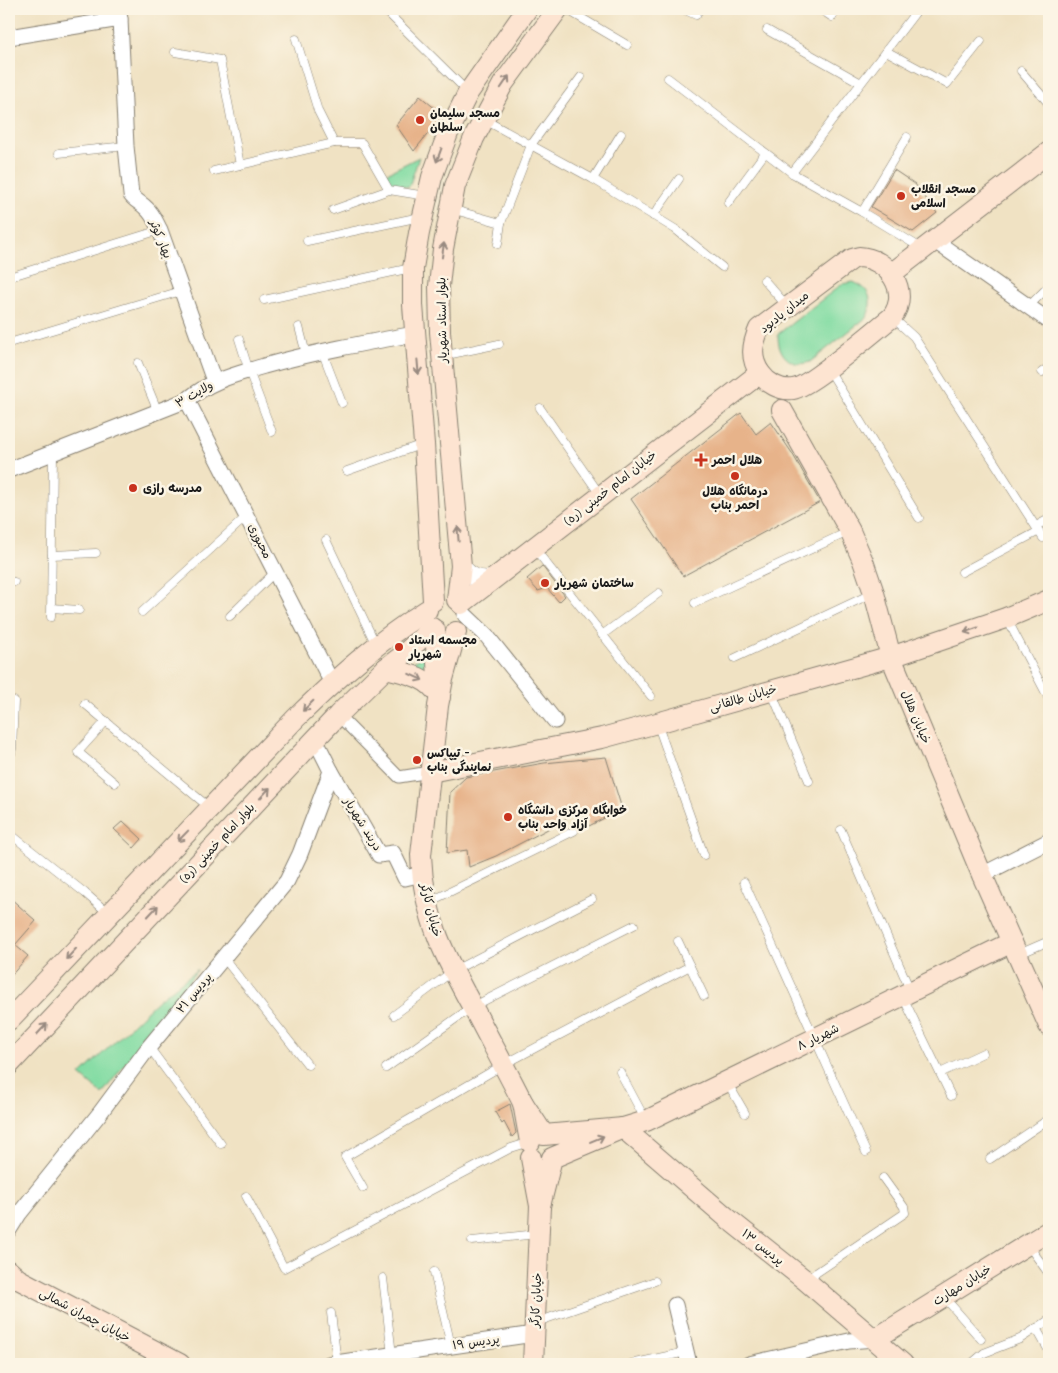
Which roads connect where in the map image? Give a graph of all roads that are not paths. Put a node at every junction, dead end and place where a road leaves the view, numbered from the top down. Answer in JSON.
{"nodes":[{"id":1,"x":384,"y":9,"type":"edge"},
{"id":2,"x":527,"y":9,"type":"edge"},
{"id":3,"x":558,"y":9,"type":"edge"},
{"id":4,"x":566,"y":9,"type":"edge"},
{"id":5,"x":683,"y":9,"type":"edge"},
{"id":6,"x":699,"y":9,"type":"edge"},
{"id":7,"x":820,"y":9,"type":"edge"},
{"id":8,"x":837,"y":9,"type":"edge"},
{"id":9,"x":918,"y":9,"type":"edge"},
{"id":10,"x":119,"y":14,"type":"edge"},
{"id":11,"x":767,"y":30,"type":"dead end"},
{"id":12,"x":9,"y":37,"type":"edge"},
{"id":13,"x":296,"y":38,"type":"dead end"},
{"id":14,"x":980,"y":41,"type":"dead end"},
{"id":15,"x":627,"y":45,"type":"dead end"},
{"id":16,"x":886,"y":51,"type":"junction"},
{"id":17,"x":175,"y":52,"type":"dead end"},
{"id":18,"x":1021,"y":71,"type":"dead end"},
{"id":19,"x":581,"y":77,"type":"dead end"},
{"id":20,"x":668,"y":78,"type":"dead end"},
{"id":21,"x":861,"y":83,"type":"junction"},
{"id":22,"x":468,"y":93,"type":"junction"},
{"id":23,"x":1049,"y":104,"type":"edge"},
{"id":24,"x":483,"y":119,"type":"junction"},
{"id":25,"x":621,"y":134,"type":"dead end"},
{"id":26,"x":906,"y":137,"type":"dead end"},
{"id":27,"x":334,"y":142,"type":"junction"},
{"id":28,"x":531,"y":145,"type":"junction"},
{"id":29,"x":126,"y":146,"type":"junction"},
{"id":30,"x":60,"y":152,"type":"dead end"},
{"id":31,"x":1049,"y":152,"type":"edge"},
{"id":32,"x":765,"y":153,"type":"junction"},
{"id":33,"x":240,"y":165,"type":"junction"},
{"id":34,"x":214,"y":171,"type":"dead end"},
{"id":35,"x":792,"y":173,"type":"junction"},
{"id":36,"x":593,"y":179,"type":"junction"},
{"id":37,"x":679,"y":179,"type":"dead end"},
{"id":38,"x":389,"y":190,"type":"junction"},
{"id":39,"x":427,"y":197,"type":"junction"},
{"id":40,"x":728,"y":203,"type":"dead end"},
{"id":41,"x":450,"y":208,"type":"junction"},
{"id":42,"x":333,"y":210,"type":"dead end"},
{"id":43,"x":862,"y":212,"type":"junction"},
{"id":44,"x":423,"y":216,"type":"junction"},
{"id":45,"x":653,"y":216,"type":"junction"},
{"id":46,"x":502,"y":223,"type":"junction"},
{"id":47,"x":160,"y":230,"type":"junction"},
{"id":48,"x":307,"y":241,"type":"dead end"},
{"id":49,"x":498,"y":244,"type":"dead end"},
{"id":50,"x":929,"y":245,"type":"junction"},
{"id":51,"x":722,"y":267,"type":"dead end"},
{"id":52,"x":413,"y":268,"type":"junction"},
{"id":53,"x":891,"y":274,"type":"junction"},
{"id":54,"x":9,"y":277,"type":"edge"},
{"id":55,"x":764,"y":280,"type":"dead end"},
{"id":56,"x":1049,"y":286,"type":"edge"},
{"id":57,"x":181,"y":291,"type":"junction"},
{"id":58,"x":264,"y":300,"type":"dead end"},
{"id":59,"x":1029,"y":306,"type":"junction"},
{"id":60,"x":788,"y":307,"type":"junction"},
{"id":61,"x":892,"y":317,"type":"junction"},
{"id":62,"x":1049,"y":321,"type":"edge"},
{"id":63,"x":299,"y":327,"type":"dead end"},
{"id":64,"x":440,"y":332,"type":"junction"},
{"id":65,"x":415,"y":334,"type":"junction"},
{"id":66,"x":239,"y":339,"type":"dead end"},
{"id":67,"x":9,"y":343,"type":"edge"},
{"id":68,"x":499,"y":344,"type":"dead end"},
{"id":69,"x":322,"y":351,"type":"junction"},
{"id":70,"x":306,"y":354,"type":"junction"},
{"id":71,"x":442,"y":356,"type":"junction"},
{"id":72,"x":138,"y":363,"type":"dead end"},
{"id":73,"x":828,"y":368,"type":"junction"},
{"id":74,"x":249,"y":371,"type":"junction"},
{"id":75,"x":762,"y":375,"type":"junction"},
{"id":76,"x":214,"y":381,"type":"junction"},
{"id":77,"x":792,"y":390,"type":"junction"},
{"id":78,"x":187,"y":400,"type":"junction"},
{"id":79,"x":342,"y":403,"type":"dead end"},
{"id":80,"x":540,"y":408,"type":"dead end"},
{"id":81,"x":782,"y":410,"type":"junction"},
{"id":82,"x":158,"y":412,"type":"junction"},
{"id":83,"x":272,"y":432,"type":"dead end"},
{"id":84,"x":424,"y":444,"type":"junction"},
{"id":85,"x":54,"y":453,"type":"junction"},
{"id":86,"x":9,"y":470,"type":"edge"},
{"id":87,"x":347,"y":471,"type":"dead end"},
{"id":88,"x":601,"y":496,"type":"junction"},
{"id":89,"x":247,"y":516,"type":"junction"},
{"id":90,"x":919,"y":518,"type":"dead end"},
{"id":91,"x":1049,"y":519,"type":"edge"},
{"id":92,"x":850,"y":531,"type":"junction"},
{"id":93,"x":1039,"y":532,"type":"junction"},
{"id":94,"x":326,"y":540,"type":"dead end"},
{"id":95,"x":534,"y":547,"type":"junction"},
{"id":96,"x":96,"y":553,"type":"dead end"},
{"id":97,"x":52,"y":555,"type":"junction"},
{"id":98,"x":460,"y":566,"type":"junction"},
{"id":99,"x":275,"y":572,"type":"junction"},
{"id":100,"x":962,"y":572,"type":"dead end"},
{"id":101,"x":493,"y":579,"type":"junction"},
{"id":102,"x":659,"y":593,"type":"dead end"},
{"id":103,"x":874,"y":593,"type":"junction"},
{"id":104,"x":1049,"y":600,"type":"edge"},
{"id":105,"x":695,"y":603,"type":"dead end"},
{"id":106,"x":52,"y":608,"type":"junction"},
{"id":107,"x":79,"y":610,"type":"dead end"},
{"id":108,"x":142,"y":612,"type":"dead end"},
{"id":109,"x":460,"y":613,"type":"junction"},
{"id":110,"x":230,"y":616,"type":"dead end"},
{"id":111,"x":51,"y":617,"type":"dead end"},
{"id":112,"x":432,"y":617,"type":"junction"},
{"id":113,"x":1006,"y":618,"type":"junction"},
{"id":114,"x":602,"y":635,"type":"junction"},
{"id":115,"x":376,"y":646,"type":"junction"},
{"id":116,"x":891,"y":657,"type":"junction"},
{"id":117,"x":735,"y":658,"type":"dead end"},
{"id":118,"x":386,"y":668,"type":"junction"},
{"id":119,"x":332,"y":683,"type":"junction"},
{"id":120,"x":771,"y":690,"type":"junction"},
{"id":121,"x":651,"y":696,"type":"dead end"},
{"id":122,"x":440,"y":698,"type":"junction"},
{"id":123,"x":1049,"y":699,"type":"edge"},
{"id":124,"x":14,"y":701,"type":"dead end"},
{"id":125,"x":86,"y":704,"type":"dead end"},
{"id":126,"x":338,"y":716,"type":"junction"},
{"id":127,"x":106,"y":721,"type":"junction"},
{"id":128,"x":555,"y":721,"type":"dead end"},
{"id":129,"x":657,"y":723,"type":"junction"},
{"id":130,"x":315,"y":739,"type":"junction"},
{"id":131,"x":9,"y":762,"type":"edge"},
{"id":132,"x":331,"y":771,"type":"junction"},
{"id":133,"x":430,"y":772,"type":"junction"},
{"id":134,"x":809,"y":782,"type":"dead end"},
{"id":135,"x":115,"y":783,"type":"dead end"},
{"id":136,"x":210,"y":808,"type":"junction"},
{"id":137,"x":841,"y":830,"type":"dead end"},
{"id":138,"x":574,"y":831,"type":"dead end"},
{"id":139,"x":9,"y":833,"type":"edge"},
{"id":140,"x":1049,"y":840,"type":"edge"},
{"id":141,"x":704,"y":855,"type":"dead end"},
{"id":142,"x":422,"y":874,"type":"junction"},
{"id":143,"x":982,"y":875,"type":"junction"},
{"id":144,"x":744,"y":882,"type":"dead end"},
{"id":145,"x":592,"y":899,"type":"dead end"},
{"id":146,"x":428,"y":902,"type":"junction"},
{"id":147,"x":109,"y":914,"type":"junction"},
{"id":148,"x":634,"y":925,"type":"dead end"},
{"id":149,"x":678,"y":941,"type":"dead end"},
{"id":150,"x":1049,"y":941,"type":"edge"},
{"id":151,"x":1015,"y":948,"type":"junction"},
{"id":152,"x":223,"y":957,"type":"junction"},
{"id":153,"x":690,"y":966,"type":"junction"},
{"id":154,"x":453,"y":971,"type":"junction"},
{"id":155,"x":907,"y":994,"type":"junction"},
{"id":156,"x":704,"y":996,"type":"dead end"},
{"id":157,"x":472,"y":1007,"type":"junction"},
{"id":158,"x":394,"y":1015,"type":"dead end"},
{"id":159,"x":9,"y":1020,"type":"edge"},
{"id":160,"x":1049,"y":1026,"type":"edge"},
{"id":161,"x":815,"y":1038,"type":"junction"},
{"id":162,"x":149,"y":1047,"type":"junction"},
{"id":163,"x":983,"y":1053,"type":"dead end"},
{"id":164,"x":9,"y":1065,"type":"edge"},
{"id":165,"x":308,"y":1065,"type":"dead end"},
{"id":166,"x":504,"y":1065,"type":"junction"},
{"id":167,"x":386,"y":1068,"type":"dead end"},
{"id":168,"x":620,"y":1072,"type":"dead end"},
{"id":169,"x":940,"y":1073,"type":"junction"},
{"id":170,"x":727,"y":1082,"type":"junction"},
{"id":171,"x":951,"y":1096,"type":"dead end"},
{"id":172,"x":745,"y":1113,"type":"dead end"},
{"id":173,"x":1049,"y":1119,"type":"edge"},
{"id":174,"x":646,"y":1121,"type":"junction"},
{"id":175,"x":623,"y":1128,"type":"junction"},
{"id":176,"x":221,"y":1144,"type":"dead end"},
{"id":177,"x":535,"y":1145,"type":"junction"},
{"id":178,"x":866,"y":1152,"type":"dead end"},
{"id":179,"x":552,"y":1158,"type":"junction"},
{"id":180,"x":990,"y":1159,"type":"dead end"},
{"id":181,"x":882,"y":1178,"type":"dead end"},
{"id":182,"x":363,"y":1188,"type":"dead end"},
{"id":183,"x":246,"y":1196,"type":"dead end"},
{"id":184,"x":540,"y":1206,"type":"junction"},
{"id":185,"x":9,"y":1230,"type":"edge"},
{"id":186,"x":1049,"y":1231,"type":"edge"},
{"id":187,"x":539,"y":1234,"type":"junction"},
{"id":188,"x":472,"y":1241,"type":"dead end"},
{"id":189,"x":1028,"y":1244,"type":"junction"},
{"id":190,"x":434,"y":1272,"type":"dead end"},
{"id":191,"x":1049,"y":1274,"type":"edge"},
{"id":192,"x":12,"y":1276,"type":"edge"},
{"id":193,"x":383,"y":1278,"type":"dead end"},
{"id":194,"x":805,"y":1280,"type":"junction"},
{"id":195,"x":655,"y":1281,"type":"dead end"},
{"id":196,"x":943,"y":1296,"type":"junction"},
{"id":197,"x":675,"y":1305,"type":"dead end"},
{"id":198,"x":331,"y":1313,"type":"dead end"},
{"id":199,"x":1049,"y":1320,"type":"edge"},
{"id":200,"x":535,"y":1328,"type":"junction"},
{"id":201,"x":1036,"y":1328,"type":"junction"},
{"id":202,"x":875,"y":1339,"type":"junction"},
{"id":203,"x":981,"y":1339,"type":"dead end"},
{"id":204,"x":451,"y":1346,"type":"junction"},
{"id":205,"x":1049,"y":1351,"type":"edge"},
{"id":206,"x":392,"y":1355,"type":"junction"},
{"id":207,"x":688,"y":1358,"type":"edge"},
{"id":208,"x":180,"y":1364,"type":"edge"},
{"id":209,"x":333,"y":1364,"type":"edge"},
{"id":210,"x":533,"y":1364,"type":"edge"},
{"id":211,"x":630,"y":1364,"type":"edge"},
{"id":212,"x":750,"y":1364,"type":"edge"},
{"id":213,"x":904,"y":1364,"type":"edge"},
{"id":214,"x":972,"y":1364,"type":"edge"}],
"edges":[{"from":1,"to":22,"type":"lane"},
{"from":2,"to":22,"type":"main road","name":"بلوار استاد شهریار"},
{"from":24,"to":3,"type":"main road","name":"بلوار استاد شهریار","one_way":true},
{"from":4,"to":15,"type":"lane"},
{"from":5,"to":6,"type":"lane"},
{"from":7,"to":8,"type":"lane"},
{"from":9,"to":16,"type":"lane"},
{"from":10,"to":12,"type":"street"},
{"from":10,"to":29,"type":"street","name":"بهار کوثر"},
{"from":11,"to":21,"type":"lane"},
{"from":13,"to":27,"type":"lane"},
{"from":14,"to":16,"type":"lane"},
{"from":16,"to":21,"type":"lane"},
{"from":17,"to":33,"type":"lane"},
{"from":18,"to":23,"type":"lane"},
{"from":19,"to":28,"type":"lane"},
{"from":20,"to":32,"type":"lane"},
{"from":21,"to":35,"type":"lane"},
{"from":22,"to":39,"type":"main road","name":"بلوار استاد شهریار","one_way":true},
{"from":24,"to":28,"type":"lane"},
{"from":24,"to":41,"type":"main road","name":"بلوار استاد شهریار"},
{"from":25,"to":36,"type":"lane"},
{"from":26,"to":43,"type":"lane"},
{"from":27,"to":33,"type":"lane"},
{"from":27,"to":38,"type":"lane"},
{"from":28,"to":36,"type":"lane"},
{"from":28,"to":46,"type":"lane"},
{"from":29,"to":30,"type":"lane"},
{"from":29,"to":47,"type":"street","name":"بهار کوثر"},
{"from":31,"to":50,"type":"main road"},
{"from":32,"to":35,"type":"lane"},
{"from":32,"to":40,"type":"lane"},
{"from":33,"to":34,"type":"lane"},
{"from":35,"to":43,"type":"lane"},
{"from":36,"to":45,"type":"lane"},
{"from":37,"to":45,"type":"lane"},
{"from":38,"to":39,"type":"lane"},
{"from":38,"to":42,"type":"lane"},
{"from":39,"to":44,"type":"main road","name":"بلوار استاد شهریار"},
{"from":41,"to":46,"type":"lane"},
{"from":64,"to":41,"type":"main road","name":"بلوار استاد شهریار","one_way":true},
{"from":43,"to":50,"type":"lane"},
{"from":44,"to":48,"type":"lane"},
{"from":44,"to":52,"type":"main road","name":"بلوار استاد شهریار"},
{"from":45,"to":51,"type":"lane"},
{"from":46,"to":49,"type":"lane"},
{"from":47,"to":54,"type":"lane"},
{"from":47,"to":57,"type":"street","name":"بهار کوثر"},
{"from":50,"to":53,"type":"main road"},
{"from":50,"to":59,"type":"street"},
{"from":52,"to":58,"type":"lane"},
{"from":52,"to":65,"type":"main road","name":"بلوار استاد شهریار"},
{"from":53,"to":60,"type":"main road","name":"میدان یادبود"},
{"from":53,"to":61,"type":"main road"},
{"from":55,"to":60,"type":"lane"},
{"from":56,"to":59,"type":"lane"},
{"from":57,"to":67,"type":"lane"},
{"from":57,"to":76,"type":"street","name":"بهار کوثر"},
{"from":59,"to":62,"type":"street"},
{"from":60,"to":75,"type":"main road","name":"میدان یادبود"},
{"from":61,"to":73,"type":"main road"},
{"from":61,"to":93,"type":"lane"},
{"from":63,"to":70,"type":"lane"},
{"from":64,"to":65,"type":"street"},
{"from":64,"to":71,"type":"main road","name":"بلوار استاد شهریار"},
{"from":65,"to":69,"type":"street","name":"ولایت ۳"},
{"from":65,"to":84,"type":"main road","name":"بلوار استاد شهریار","one_way":true},
{"from":66,"to":74,"type":"lane"},
{"from":68,"to":71,"type":"lane"},
{"from":69,"to":70,"type":"street","name":"ولایت ۳"},
{"from":69,"to":79,"type":"lane"},
{"from":70,"to":74,"type":"street","name":"ولایت ۳"},
{"from":98,"to":71,"type":"main road","name":"بلوار استاد شهریار","one_way":true},
{"from":72,"to":82,"type":"lane"},
{"from":73,"to":77,"type":"main road"},
{"from":73,"to":90,"type":"lane"},
{"from":74,"to":76,"type":"street","name":"ولایت ۳"},
{"from":74,"to":83,"type":"lane"},
{"from":75,"to":77,"type":"main road"},
{"from":75,"to":81,"type":"street"},
{"from":75,"to":88,"type":"main road","name":"خیابان امام خمینی (ره)"},
{"from":76,"to":78,"type":"street","name":"ولایت ۳"},
{"from":77,"to":81,"type":"street"},
{"from":78,"to":82,"type":"street","name":"ولایت ۳"},
{"from":78,"to":89,"type":"street","name":"محبوری"},
{"from":80,"to":88,"type":"lane"},
{"from":81,"to":92,"type":"main road","name":"خیابان هلال"},
{"from":82,"to":85,"type":"street","name":"ولایت ۳"},
{"from":84,"to":87,"type":"lane"},
{"from":84,"to":112,"type":"main road","name":"بلوار استاد شهریار"},
{"from":85,"to":86,"type":"street","name":"ولایت ۳"},
{"from":85,"to":97,"type":"lane"},
{"from":88,"to":95,"type":"main road","name":"خیابان امام خمینی (ره)"},
{"from":89,"to":99,"type":"street","name":"محبوری"},
{"from":89,"to":108,"type":"lane"},
{"from":91,"to":93,"type":"lane"},
{"from":92,"to":103,"type":"main road","name":"خیابان هلال"},
{"from":92,"to":105,"type":"lane"},
{"from":93,"to":100,"type":"lane"},
{"from":94,"to":115,"type":"lane"},
{"from":95,"to":101,"type":"main road","name":"خیابان امام خمینی (ره)"},
{"from":95,"to":114,"type":"lane"},
{"from":96,"to":97,"type":"lane"},
{"from":97,"to":106,"type":"lane"},
{"from":98,"to":101,"type":"street"},
{"from":98,"to":109,"type":"main road","name":"بلوار استاد شهریار"},
{"from":99,"to":110,"type":"lane"},
{"from":99,"to":119,"type":"street","name":"محبوری"},
{"from":101,"to":109,"type":"main road","name":"خیابان امام خمینی (ره)"},
{"from":102,"to":114,"type":"lane"},
{"from":103,"to":116,"type":"main road","name":"خیابان هلال"},
{"from":103,"to":117,"type":"lane"},
{"from":104,"to":113,"type":"main road","name":"خیابان طالقانی"},
{"from":106,"to":107,"type":"lane"},
{"from":106,"to":111,"type":"lane"},
{"from":109,"to":112,"type":"main road"},
{"from":109,"to":112,"type":"main road"},
{"from":109,"to":122,"type":"main road","name":"بلوار استاد شهریار"},
{"from":109,"to":128,"type":"street"},
{"from":112,"to":115,"type":"main road"},
{"from":112,"to":118,"type":"main road","name":"بلوار امام خمینی (ره)"},
{"from":112,"to":122,"type":"main road","name":"بلوار استاد شهریار"},
{"from":113,"to":116,"type":"main road","name":"خیابان طالقانی","one_way":true},
{"from":113,"to":123,"type":"lane"},
{"from":114,"to":121,"type":"lane"},
{"from":115,"to":119,"type":"main road"},
{"from":116,"to":120,"type":"main road","name":"خیابان طالقانی"},
{"from":116,"to":143,"type":"main road","name":"خیابان هلال"},
{"from":118,"to":122,"type":"main road","one_way":true},
{"from":118,"to":126,"type":"main road","name":"بلوار امام خمینی (ره)"},
{"from":119,"to":136,"type":"main road","one_way":true},
{"from":120,"to":129,"type":"main road","name":"خیابان طالقانی"},
{"from":120,"to":134,"type":"lane"},
{"from":122,"to":133,"type":"main road","name":"خیابان کارگر"},
{"from":124,"to":131,"type":"lane"},
{"from":125,"to":127,"type":"lane"},
{"from":126,"to":130,"type":"main road","name":"بلوار امام خمینی (ره)"},
{"from":126,"to":133,"type":"street"},
{"from":127,"to":135,"type":"lane"},
{"from":127,"to":136,"type":"lane"},
{"from":129,"to":133,"type":"main road","name":"خیابان طالقانی"},
{"from":129,"to":141,"type":"lane"},
{"from":130,"to":132,"type":"street"},
{"from":164,"to":130,"type":"main road","name":"بلوار امام خمینی (ره)","one_way":true},
{"from":132,"to":142,"type":"street","name":"دربند شهریار"},
{"from":132,"to":152,"type":"street","name":"پردیس ۲۱"},
{"from":133,"to":142,"type":"main road","name":"خیابان کارگر"},
{"from":136,"to":147,"type":"main road","one_way":true},
{"from":137,"to":155,"type":"lane"},
{"from":138,"to":146,"type":"lane"},
{"from":139,"to":147,"type":"lane"},
{"from":140,"to":143,"type":"street"},
{"from":142,"to":146,"type":"main road","name":"خیابان کارگر"},
{"from":143,"to":151,"type":"main road","name":"خیابان هلال"},
{"from":144,"to":161,"type":"lane"},
{"from":145,"to":154,"type":"lane"},
{"from":146,"to":154,"type":"main road","name":"خیابان کارگر"},
{"from":147,"to":159,"type":"main road","one_way":true},
{"from":148,"to":157,"type":"lane"},
{"from":149,"to":153,"type":"lane"},
{"from":150,"to":151,"type":"lane"},
{"from":151,"to":155,"type":"main road","name":"شهریار ۸"},
{"from":151,"to":160,"type":"main road","name":"خیابان هلال"},
{"from":152,"to":162,"type":"street","name":"پردیس ۲۱"},
{"from":152,"to":165,"type":"lane"},
{"from":153,"to":156,"type":"lane"},
{"from":153,"to":166,"type":"lane"},
{"from":154,"to":157,"type":"main road","name":"خیابان کارگر"},
{"from":154,"to":158,"type":"lane"},
{"from":155,"to":161,"type":"main road","name":"شهریار ۸"},
{"from":155,"to":169,"type":"lane"},
{"from":157,"to":166,"type":"main road","name":"خیابان کارگر"},
{"from":157,"to":167,"type":"lane"},
{"from":161,"to":170,"type":"main road","name":"شهریار ۸"},
{"from":161,"to":178,"type":"lane"},
{"from":162,"to":176,"type":"lane"},
{"from":162,"to":185,"type":"street","name":"پردیس ۲۱"},
{"from":163,"to":169,"type":"lane"},
{"from":166,"to":177,"type":"main road","name":"خیابان کارگر"},
{"from":166,"to":182,"type":"lane"},
{"from":168,"to":174,"type":"lane"},
{"from":169,"to":171,"type":"lane"},
{"from":170,"to":172,"type":"lane"},
{"from":170,"to":174,"type":"main road","name":"شهریار ۸"},
{"from":173,"to":180,"type":"lane"},
{"from":174,"to":175,"type":"main road","name":"شهریار ۸"},
{"from":175,"to":177,"type":"main road","name":"شهریار ۸"},
{"from":179,"to":175,"type":"main road","name":"شهریار ۸","one_way":true},
{"from":175,"to":194,"type":"main road","name":"پردیس ۱۳"},
{"from":177,"to":179,"type":"main road"},
{"from":177,"to":183,"type":"lane"},
{"from":177,"to":184,"type":"main road","name":"خیابان کارگر"},
{"from":179,"to":184,"type":"main road","name":"خیابان کارگر"},
{"from":181,"to":194,"type":"lane"},
{"from":184,"to":187,"type":"main road","name":"خیابان کارگر"},
{"from":186,"to":189,"type":"main road","name":"خیابان مهارت"},
{"from":187,"to":188,"type":"lane"},
{"from":187,"to":200,"type":"main road","name":"خیابان کارگر"},
{"from":189,"to":191,"type":"lane"},
{"from":189,"to":196,"type":"main road","name":"خیابان مهارت"},
{"from":190,"to":204,"type":"lane"},
{"from":192,"to":208,"type":"main road","name":"خیابان چمران شمالی"},
{"from":193,"to":206,"type":"lane"},
{"from":194,"to":202,"type":"main road","name":"پردیس ۱۳"},
{"from":195,"to":200,"type":"lane"},
{"from":196,"to":202,"type":"main road","name":"خیابان مهارت"},
{"from":196,"to":203,"type":"lane"},
{"from":197,"to":207,"type":"street"},
{"from":198,"to":209,"type":"lane"},
{"from":199,"to":201,"type":"lane"},
{"from":200,"to":204,"type":"street","name":"پردیس ۱۹"},
{"from":200,"to":210,"type":"main road","name":"خیابان کارگر"},
{"from":201,"to":205,"type":"lane"},
{"from":201,"to":214,"type":"lane"},
{"from":202,"to":212,"type":"street"},
{"from":202,"to":213,"type":"main road","name":"پردیس ۱۳"},
{"from":204,"to":206,"type":"street","name":"پردیس ۱۹"},
{"from":206,"to":209,"type":"street","name":"پردیس ۱۹"},
{"from":207,"to":211,"type":"lane"}]}
